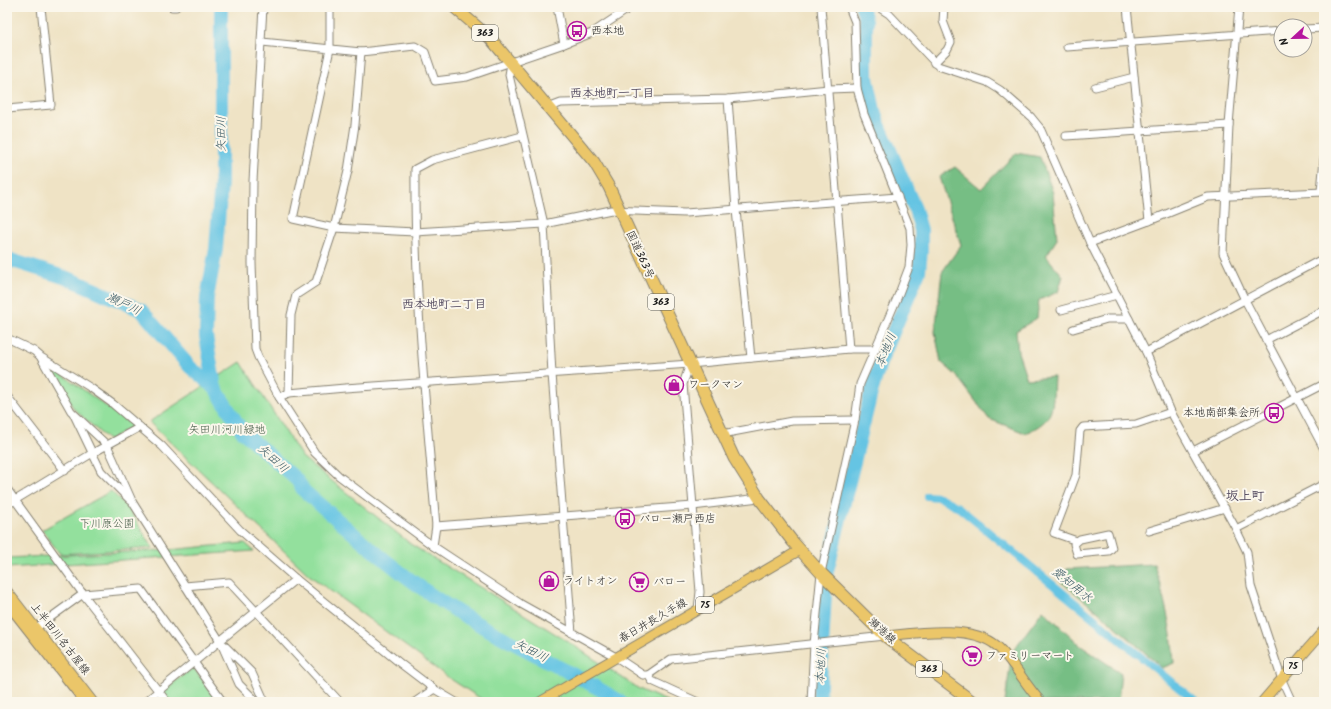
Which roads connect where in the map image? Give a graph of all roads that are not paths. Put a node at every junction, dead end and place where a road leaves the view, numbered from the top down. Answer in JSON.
{"nodes":[{"id":1,"x":41,"y":7,"type":"edge"},
{"id":2,"x":172,"y":7,"type":"edge"},
{"id":3,"x":176,"y":7,"type":"edge"},
{"id":4,"x":263,"y":7,"type":"edge"},
{"id":5,"x":330,"y":7,"type":"edge"},
{"id":6,"x":557,"y":7,"type":"edge"},
{"id":7,"x":631,"y":7,"type":"edge"},
{"id":8,"x":821,"y":7,"type":"edge"},
{"id":9,"x":849,"y":7,"type":"edge"},
{"id":10,"x":878,"y":7,"type":"edge"},
{"id":11,"x":944,"y":7,"type":"edge"},
{"id":12,"x":1127,"y":7,"type":"edge"},
{"id":13,"x":1239,"y":7,"type":"edge"},
{"id":14,"x":459,"y":9,"type":"edge"},
{"id":15,"x":1324,"y":28,"type":"edge"},
{"id":16,"x":1313,"y":29,"type":"edge"},
{"id":17,"x":1273,"y":32,"type":"edge"},
{"id":18,"x":1235,"y":35,"type":"junction"},
{"id":19,"x":262,"y":42,"type":"junction"},
{"id":20,"x":1130,"y":42,"type":"junction"},
{"id":21,"x":564,"y":44,"type":"junction"},
{"id":22,"x":1067,"y":47,"type":"dead end"},
{"id":23,"x":330,"y":48,"type":"junction"},
{"id":24,"x":361,"y":52,"type":"junction"},
{"id":25,"x":511,"y":62,"type":"junction"},
{"id":26,"x":934,"y":63,"type":"junction"},
{"id":27,"x":1134,"y":77,"type":"junction"},
{"id":28,"x":1095,"y":87,"type":"dead end"},
{"id":29,"x":857,"y":88,"type":"junction"},
{"id":30,"x":829,"y":89,"type":"junction"},
{"id":31,"x":728,"y":99,"type":"junction"},
{"id":32,"x":548,"y":108,"type":"junction"},
{"id":33,"x":7,"y":109,"type":"edge"},
{"id":34,"x":1229,"y":125,"type":"junction"},
{"id":35,"x":1139,"y":130,"type":"junction"},
{"id":36,"x":522,"y":136,"type":"junction"},
{"id":37,"x":1066,"y":136,"type":"dead end"},
{"id":38,"x":1324,"y":159,"type":"edge"},
{"id":39,"x":1323,"y":192,"type":"edge"},
{"id":40,"x":1225,"y":195,"type":"junction"},
{"id":41,"x":898,"y":197,"type":"junction"},
{"id":42,"x":839,"y":202,"type":"junction"},
{"id":43,"x":619,"y":210,"type":"junction"},
{"id":44,"x":736,"y":210,"type":"junction"},
{"id":45,"x":1150,"y":221,"type":"junction"},
{"id":46,"x":544,"y":224,"type":"junction"},
{"id":47,"x":334,"y":228,"type":"junction"},
{"id":48,"x":415,"y":232,"type":"junction"},
{"id":49,"x":1090,"y":243,"type":"junction"},
{"id":50,"x":1324,"y":258,"type":"edge"},
{"id":51,"x":1117,"y":295,"type":"junction"},
{"id":52,"x":1245,"y":300,"type":"junction"},
{"id":53,"x":1061,"y":310,"type":"dead end"},
{"id":54,"x":1324,"y":310,"type":"edge"},
{"id":55,"x":1129,"y":319,"type":"junction"},
{"id":56,"x":1073,"y":329,"type":"dead end"},
{"id":57,"x":7,"y":338,"type":"edge"},
{"id":58,"x":1266,"y":340,"type":"junction"},
{"id":59,"x":850,"y":349,"type":"junction"},
{"id":60,"x":876,"y":349,"type":"junction"},
{"id":61,"x":1146,"y":352,"type":"junction"},
{"id":62,"x":41,"y":357,"type":"junction"},
{"id":63,"x":751,"y":358,"type":"junction"},
{"id":64,"x":690,"y":364,"type":"junction"},
{"id":65,"x":552,"y":374,"type":"junction"},
{"id":66,"x":424,"y":382,"type":"junction"},
{"id":67,"x":1324,"y":384,"type":"edge"},
{"id":68,"x":289,"y":393,"type":"junction"},
{"id":69,"x":7,"y":396,"type":"edge"},
{"id":70,"x":279,"y":396,"type":"junction"},
{"id":71,"x":1297,"y":398,"type":"junction"},
{"id":72,"x":71,"y":410,"type":"junction"},
{"id":73,"x":1171,"y":412,"type":"junction"},
{"id":74,"x":855,"y":420,"type":"junction"},
{"id":75,"x":140,"y":427,"type":"junction"},
{"id":76,"x":722,"y":434,"type":"junction"},
{"id":77,"x":107,"y":445,"type":"junction"},
{"id":78,"x":1324,"y":449,"type":"edge"},
{"id":79,"x":1193,"y":451,"type":"junction"},
{"id":80,"x":91,"y":454,"type":"junction"},
{"id":81,"x":65,"y":471,"type":"junction"},
{"id":82,"x":1324,"y":484,"type":"edge"},
{"id":83,"x":7,"y":489,"type":"edge"},
{"id":84,"x":759,"y":498,"type":"junction"},
{"id":85,"x":15,"y":500,"type":"junction"},
{"id":86,"x":133,"y":503,"type":"junction"},
{"id":87,"x":7,"y":505,"type":"edge"},
{"id":88,"x":694,"y":506,"type":"junction"},
{"id":89,"x":1225,"y":508,"type":"junction"},
{"id":90,"x":564,"y":516,"type":"junction"},
{"id":91,"x":436,"y":526,"type":"junction"},
{"id":92,"x":1236,"y":529,"type":"junction"},
{"id":93,"x":1149,"y":531,"type":"dead end"},
{"id":94,"x":1077,"y":541,"type":"junction"},
{"id":95,"x":433,"y":546,"type":"junction"},
{"id":96,"x":800,"y":550,"type":"junction"},
{"id":97,"x":822,"y":574,"type":"junction"},
{"id":98,"x":296,"y":580,"type":"junction"},
{"id":99,"x":185,"y":586,"type":"junction"},
{"id":100,"x":7,"y":591,"type":"edge"},
{"id":101,"x":83,"y":594,"type":"junction"},
{"id":102,"x":7,"y":603,"type":"edge"},
{"id":103,"x":698,"y":609,"type":"junction"},
{"id":104,"x":256,"y":611,"type":"junction"},
{"id":105,"x":36,"y":628,"type":"junction"},
{"id":106,"x":1324,"y":630,"type":"edge"},
{"id":107,"x":572,"y":633,"type":"junction"},
{"id":108,"x":885,"y":636,"type":"junction"},
{"id":109,"x":220,"y":640,"type":"junction"},
{"id":110,"x":814,"y":644,"type":"junction"},
{"id":111,"x":613,"y":659,"type":"junction"},
{"id":112,"x":194,"y":662,"type":"junction"},
{"id":113,"x":648,"y":675,"type":"junction"},
{"id":114,"x":1282,"y":680,"type":"junction"},
{"id":115,"x":434,"y":689,"type":"junction"},
{"id":116,"x":158,"y":690,"type":"junction"},
{"id":117,"x":85,"y":702,"type":"edge"},
{"id":118,"x":93,"y":702,"type":"edge"},
{"id":119,"x":145,"y":702,"type":"edge"},
{"id":120,"x":167,"y":702,"type":"edge"},
{"id":121,"x":223,"y":702,"type":"edge"},
{"id":122,"x":257,"y":702,"type":"edge"},
{"id":123,"x":265,"y":702,"type":"edge"},
{"id":124,"x":340,"y":702,"type":"edge"},
{"id":125,"x":415,"y":702,"type":"edge"},
{"id":126,"x":456,"y":702,"type":"edge"},
{"id":127,"x":540,"y":702,"type":"edge"},
{"id":128,"x":698,"y":702,"type":"edge"},
{"id":129,"x":811,"y":702,"type":"edge"},
{"id":130,"x":973,"y":702,"type":"edge"},
{"id":131,"x":1041,"y":702,"type":"edge"},
{"id":132,"x":1262,"y":702,"type":"edge"},
{"id":133,"x":1292,"y":702,"type":"edge"}],
"edges":[{"from":1,"to":33,"type":"street"},
{"from":2,"to":3,"type":"street"},
{"from":4,"to":19,"type":"street"},
{"from":5,"to":23,"type":"street"},
{"from":6,"to":21,"type":"street"},
{"from":7,"to":21,"type":"street"},
{"from":8,"to":30,"type":"street"},
{"from":9,"to":29,"type":"street"},
{"from":10,"to":26,"type":"street"},
{"from":11,"to":26,"type":"street"},
{"from":12,"to":20,"type":"street"},
{"from":13,"to":18,"type":"street"},
{"from":14,"to":25,"type":"highway","name":"国道363号","number":"363"},
{"from":15,"to":16,"type":"street"},
{"from":17,"to":18,"type":"street"},
{"from":18,"to":20,"type":"street"},
{"from":18,"to":34,"type":"street"},
{"from":19,"to":23,"type":"street"},
{"from":19,"to":70,"type":"street"},
{"from":20,"to":22,"type":"street"},
{"from":20,"to":27,"type":"street"},
{"from":21,"to":25,"type":"street"},
{"from":23,"to":24,"type":"street"},
{"from":23,"to":47,"type":"street"},
{"from":24,"to":25,"type":"street"},
{"from":24,"to":47,"type":"street"},
{"from":25,"to":32,"type":"highway","name":"国道363号","number":"363"},
{"from":25,"to":36,"type":"street"},
{"from":26,"to":49,"type":"street"},
{"from":27,"to":28,"type":"street"},
{"from":27,"to":35,"type":"street"},
{"from":29,"to":30,"type":"street"},
{"from":29,"to":41,"type":"street"},
{"from":30,"to":31,"type":"street"},
{"from":30,"to":42,"type":"street"},
{"from":31,"to":32,"type":"street"},
{"from":31,"to":44,"type":"street"},
{"from":32,"to":43,"type":"highway","name":"国道363号","number":"363"},
{"from":34,"to":35,"type":"street"},
{"from":34,"to":40,"type":"street"},
{"from":35,"to":37,"type":"street"},
{"from":35,"to":45,"type":"street"},
{"from":36,"to":46,"type":"street"},
{"from":36,"to":48,"type":"street"},
{"from":38,"to":39,"type":"street"},
{"from":39,"to":40,"type":"street"},
{"from":40,"to":45,"type":"street"},
{"from":40,"to":52,"type":"street"},
{"from":41,"to":42,"type":"street"},
{"from":41,"to":60,"type":"street"},
{"from":42,"to":44,"type":"street"},
{"from":42,"to":59,"type":"street"},
{"from":43,"to":44,"type":"street"},
{"from":43,"to":46,"type":"street"},
{"from":43,"to":64,"type":"highway","name":"国道363号","number":"363"},
{"from":44,"to":63,"type":"street"},
{"from":45,"to":49,"type":"street"},
{"from":46,"to":48,"type":"street"},
{"from":46,"to":65,"type":"street"},
{"from":47,"to":48,"type":"street"},
{"from":47,"to":68,"type":"street"},
{"from":48,"to":66,"type":"street"},
{"from":49,"to":51,"type":"street"},
{"from":50,"to":52,"type":"street"},
{"from":51,"to":53,"type":"street"},
{"from":51,"to":55,"type":"street"},
{"from":52,"to":58,"type":"street"},
{"from":52,"to":61,"type":"street"},
{"from":54,"to":58,"type":"street"},
{"from":55,"to":56,"type":"street"},
{"from":55,"to":61,"type":"street"},
{"from":57,"to":62,"type":"street"},
{"from":58,"to":71,"type":"street"},
{"from":59,"to":60,"type":"street"},
{"from":59,"to":63,"type":"street"},
{"from":60,"to":74,"type":"street"},
{"from":61,"to":73,"type":"street"},
{"from":62,"to":72,"type":"street"},
{"from":62,"to":75,"type":"street"},
{"from":63,"to":64,"type":"street"},
{"from":64,"to":65,"type":"street"},
{"from":64,"to":76,"type":"highway","name":"国道363号","number":"363"},
{"from":64,"to":88,"type":"street"},
{"from":65,"to":66,"type":"street"},
{"from":65,"to":90,"type":"street"},
{"from":66,"to":68,"type":"street"},
{"from":66,"to":91,"type":"street"},
{"from":67,"to":71,"type":"street"},
{"from":68,"to":70,"type":"street"},
{"from":69,"to":81,"type":"street"},
{"from":70,"to":95,"type":"street"},
{"from":71,"to":78,"type":"street"},
{"from":71,"to":79,"type":"street"},
{"from":72,"to":77,"type":"street"},
{"from":72,"to":80,"type":"street"},
{"from":73,"to":79,"type":"street"},
{"from":73,"to":94,"type":"street"},
{"from":74,"to":76,"type":"street"},
{"from":74,"to":97,"type":"street"},
{"from":75,"to":77,"type":"street"},
{"from":75,"to":98,"type":"street"},
{"from":76,"to":84,"type":"highway","name":"国道363号","number":"363"},
{"from":77,"to":80,"type":"street"},
{"from":77,"to":86,"type":"street"},
{"from":79,"to":89,"type":"street"},
{"from":80,"to":81,"type":"street"},
{"from":80,"to":86,"type":"street"},
{"from":81,"to":85,"type":"street"},
{"from":82,"to":92,"type":"street"},
{"from":83,"to":85,"type":"street"},
{"from":84,"to":88,"type":"street"},
{"from":84,"to":96,"type":"highway","name":"国道363号","number":"363"},
{"from":85,"to":87,"type":"street"},
{"from":85,"to":101,"type":"street"},
{"from":86,"to":99,"type":"street"},
{"from":88,"to":90,"type":"street"},
{"from":88,"to":103,"type":"street"},
{"from":89,"to":92,"type":"street"},
{"from":89,"to":93,"type":"street"},
{"from":90,"to":91,"type":"street"},
{"from":90,"to":107,"type":"street"},
{"from":91,"to":95,"type":"street"},
{"from":92,"to":114,"type":"street"},
{"from":94,"to":94,"type":"street"},
{"from":95,"to":107,"type":"street"},
{"from":96,"to":97,"type":"highway","name":"瀬港線","number":"363"},
{"from":96,"to":103,"type":"main road","name":"春日井長久手線","number":"75"},
{"from":97,"to":108,"type":"highway","name":"瀬港線","number":"363"},
{"from":97,"to":110,"type":"street"},
{"from":98,"to":104,"type":"street"},
{"from":98,"to":115,"type":"street"},
{"from":99,"to":104,"type":"street"},
{"from":99,"to":109,"type":"street"},
{"from":100,"to":105,"type":"main road","name":"上半田川名古屋線"},
{"from":101,"to":105,"type":"street"},
{"from":101,"to":112,"type":"street"},
{"from":101,"to":116,"type":"street"},
{"from":102,"to":117,"type":"main road","name":"上半田川名古屋線"},
{"from":103,"to":111,"type":"main road","name":"春日井長久手線","number":"75"},
{"from":104,"to":109,"type":"street"},
{"from":104,"to":124,"type":"street"},
{"from":105,"to":118,"type":"main road","name":"上半田川名古屋線"},
{"from":106,"to":114,"type":"main road","number":"75"},
{"from":107,"to":111,"type":"street"},
{"from":108,"to":110,"type":"street"},
{"from":108,"to":130,"type":"highway","name":"瀬港線","number":"363"},
{"from":108,"to":131,"type":"main road"},
{"from":109,"to":112,"type":"street"},
{"from":109,"to":122,"type":"street"},
{"from":109,"to":123,"type":"street"},
{"from":110,"to":113,"type":"street"},
{"from":110,"to":129,"type":"street"},
{"from":111,"to":113,"type":"street"},
{"from":111,"to":127,"type":"main road","name":"春日井長久手線","number":"75"},
{"from":112,"to":116,"type":"street"},
{"from":112,"to":121,"type":"street"},
{"from":113,"to":128,"type":"street"},
{"from":114,"to":132,"type":"main road","number":"75"},
{"from":114,"to":133,"type":"street"},
{"from":115,"to":125,"type":"street"},
{"from":115,"to":126,"type":"street"},
{"from":116,"to":119,"type":"street"},
{"from":116,"to":120,"type":"street"}]}
